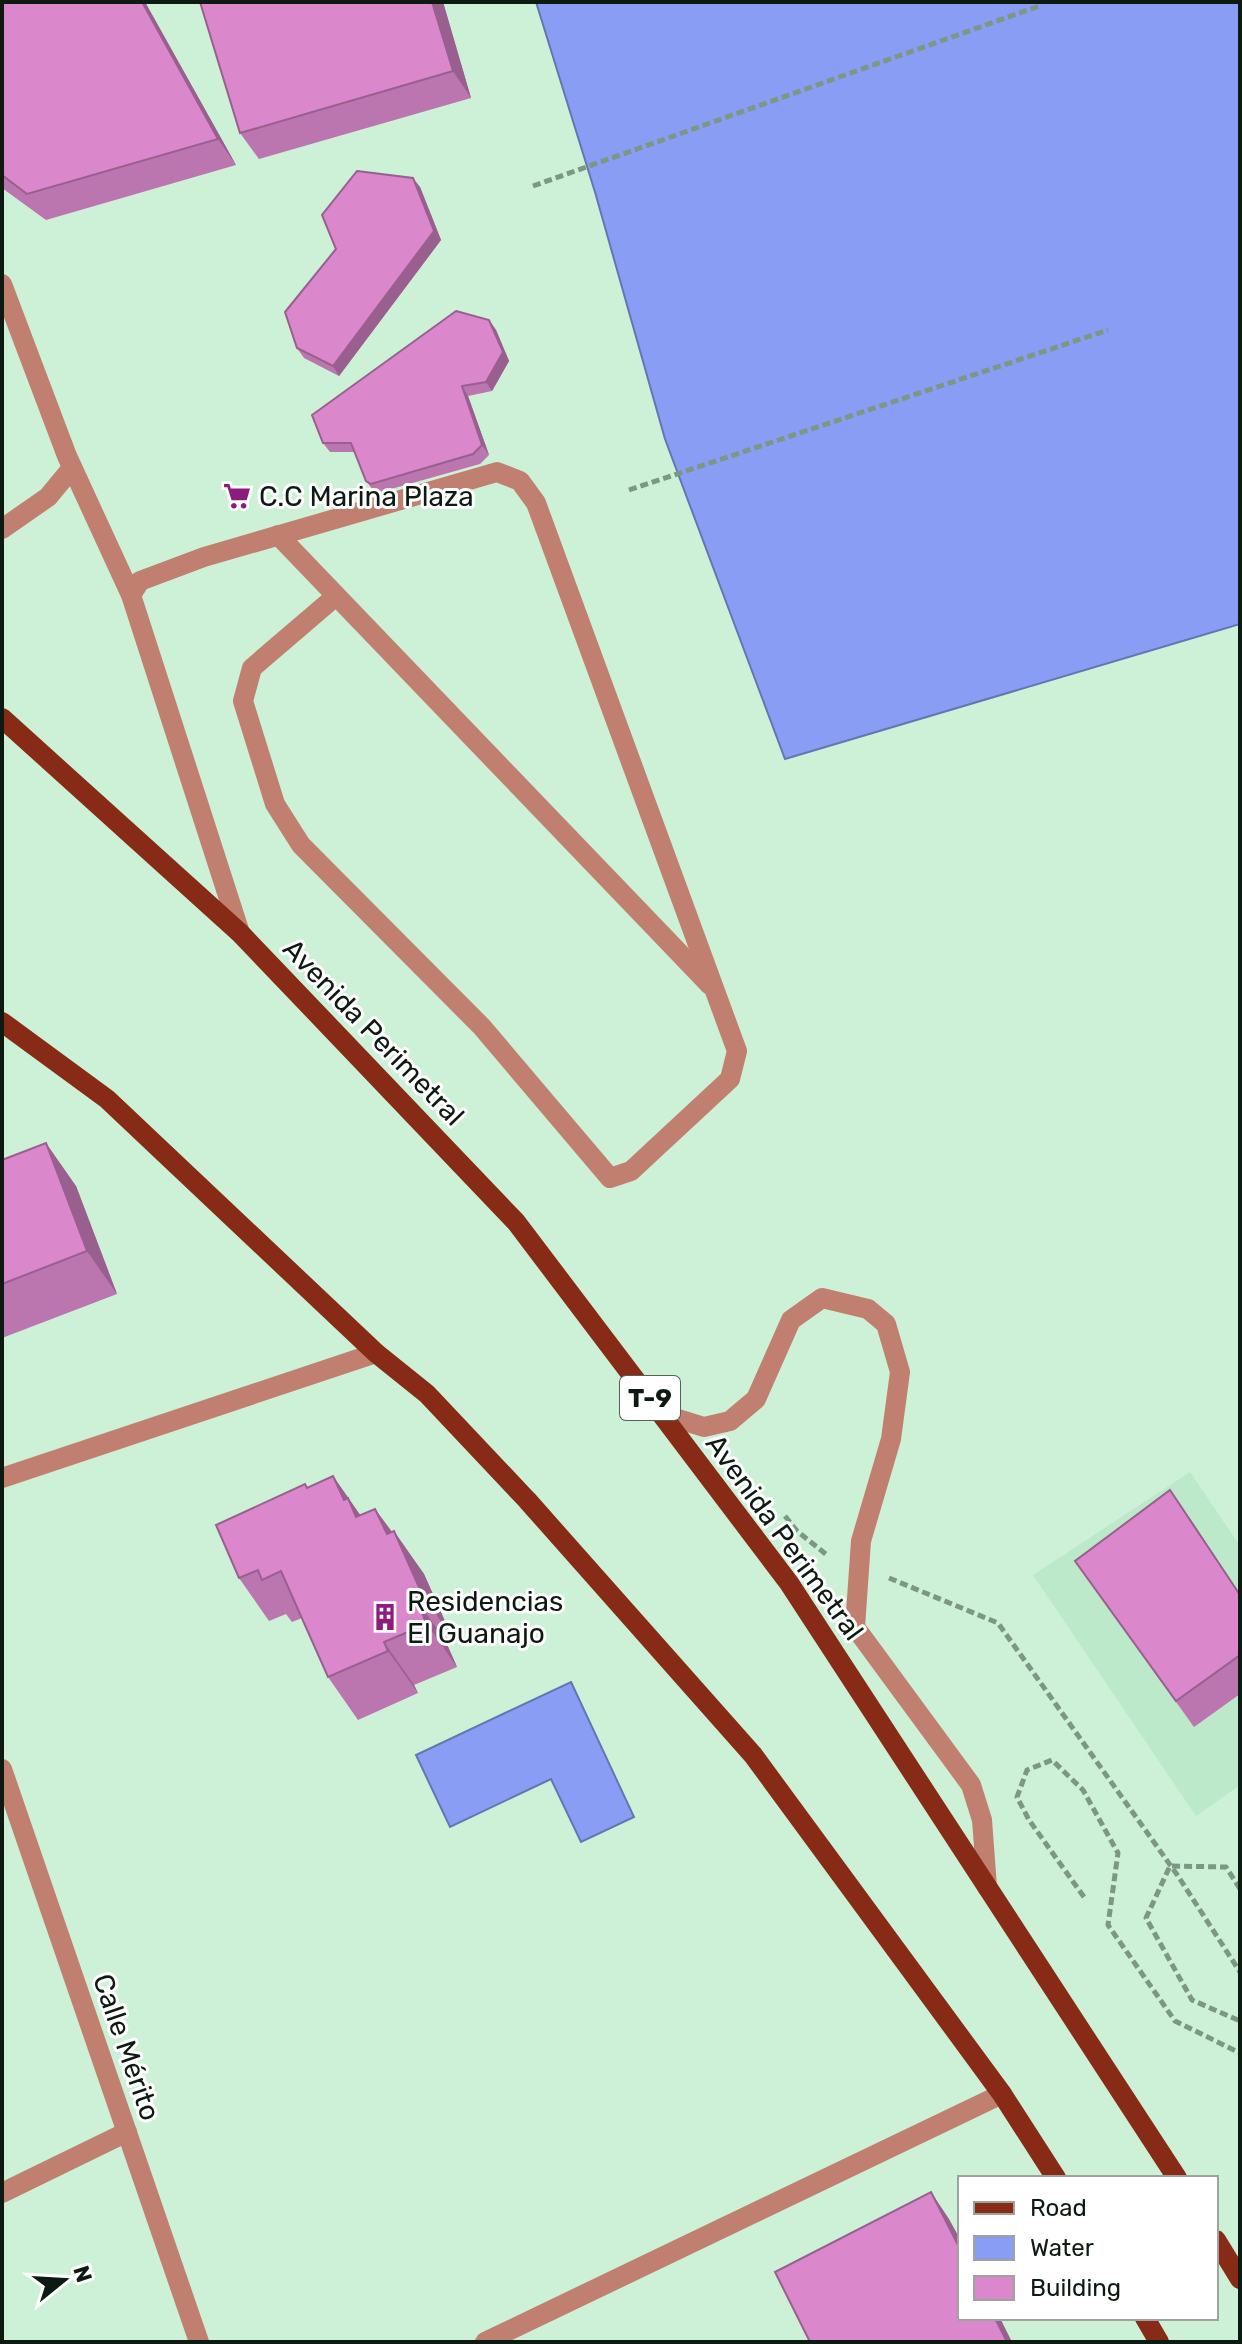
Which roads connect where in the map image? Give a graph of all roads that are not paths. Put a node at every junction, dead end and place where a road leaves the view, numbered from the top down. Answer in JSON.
{"nodes":[{"id":1,"x":2,"y":284,"type":"edge"},
{"id":2,"x":72,"y":468,"type":"junction"},
{"id":3,"x":2,"y":529,"type":"edge"},
{"id":4,"x":278,"y":535,"type":"junction"},
{"id":5,"x":131,"y":595,"type":"junction"},
{"id":6,"x":336,"y":596,"type":"junction"},
{"id":7,"x":2,"y":718,"type":"edge"},
{"id":8,"x":240,"y":933,"type":"junction"},
{"id":9,"x":715,"y":990,"type":"junction"},
{"id":10,"x":2,"y":1022,"type":"edge"},
{"id":11,"x":376,"y":1353,"type":"junction"},
{"id":12,"x":662,"y":1414,"type":"junction"},
{"id":13,"x":2,"y":1478,"type":"edge"},
{"id":14,"x":2,"y":1769,"type":"edge"},
{"id":15,"x":987,"y":1887,"type":"junction"},
{"id":16,"x":1002,"y":2094,"type":"junction"},
{"id":17,"x":127,"y":2132,"type":"junction"},
{"id":18,"x":1055,"y":2176,"type":"edge"},
{"id":19,"x":1176,"y":2176,"type":"edge"},
{"id":20,"x":2,"y":2193,"type":"edge"},
{"id":21,"x":1218,"y":2243,"type":"edge"},
{"id":22,"x":1240,"y":2279,"type":"edge"},
{"id":23,"x":1146,"y":2320,"type":"edge"},
{"id":24,"x":199,"y":2342,"type":"edge"},
{"id":25,"x":485,"y":2342,"type":"edge"},
{"id":26,"x":1159,"y":2342,"type":"edge"}],
"edges":[{"from":1,"to":2,"type":"street"},
{"from":2,"to":3,"type":"street"},
{"from":2,"to":5,"type":"street"},
{"from":4,"to":5,"type":"street"},
{"from":4,"to":6,"type":"street"},
{"from":4,"to":9,"type":"street"},
{"from":5,"to":8,"type":"street"},
{"from":6,"to":9,"type":"street"},
{"from":6,"to":9,"type":"street"},
{"from":7,"to":8,"type":"main road","name":"Avenida Perimetral","number":"T-9"},
{"from":8,"to":12,"type":"main road","name":"Avenida Perimetral","number":"T-9"},
{"from":10,"to":11,"type":"main road"},
{"from":11,"to":13,"type":"street"},
{"from":11,"to":16,"type":"main road"},
{"from":12,"to":15,"type":"main road","name":"Avenida Perimetral","number":"T-9"},
{"from":12,"to":15,"type":"street"},
{"from":14,"to":17,"type":"street","name":"Calle Mérito"},
{"from":15,"to":19,"type":"main road","name":"Avenida Perimetral","number":"T-9"},
{"from":16,"to":18,"type":"main road"},
{"from":16,"to":25,"type":"street"},
{"from":17,"to":20,"type":"street"},
{"from":17,"to":24,"type":"street","name":"Calle Mérito"},
{"from":21,"to":22,"type":"main road"},
{"from":23,"to":26,"type":"main road"}]}
